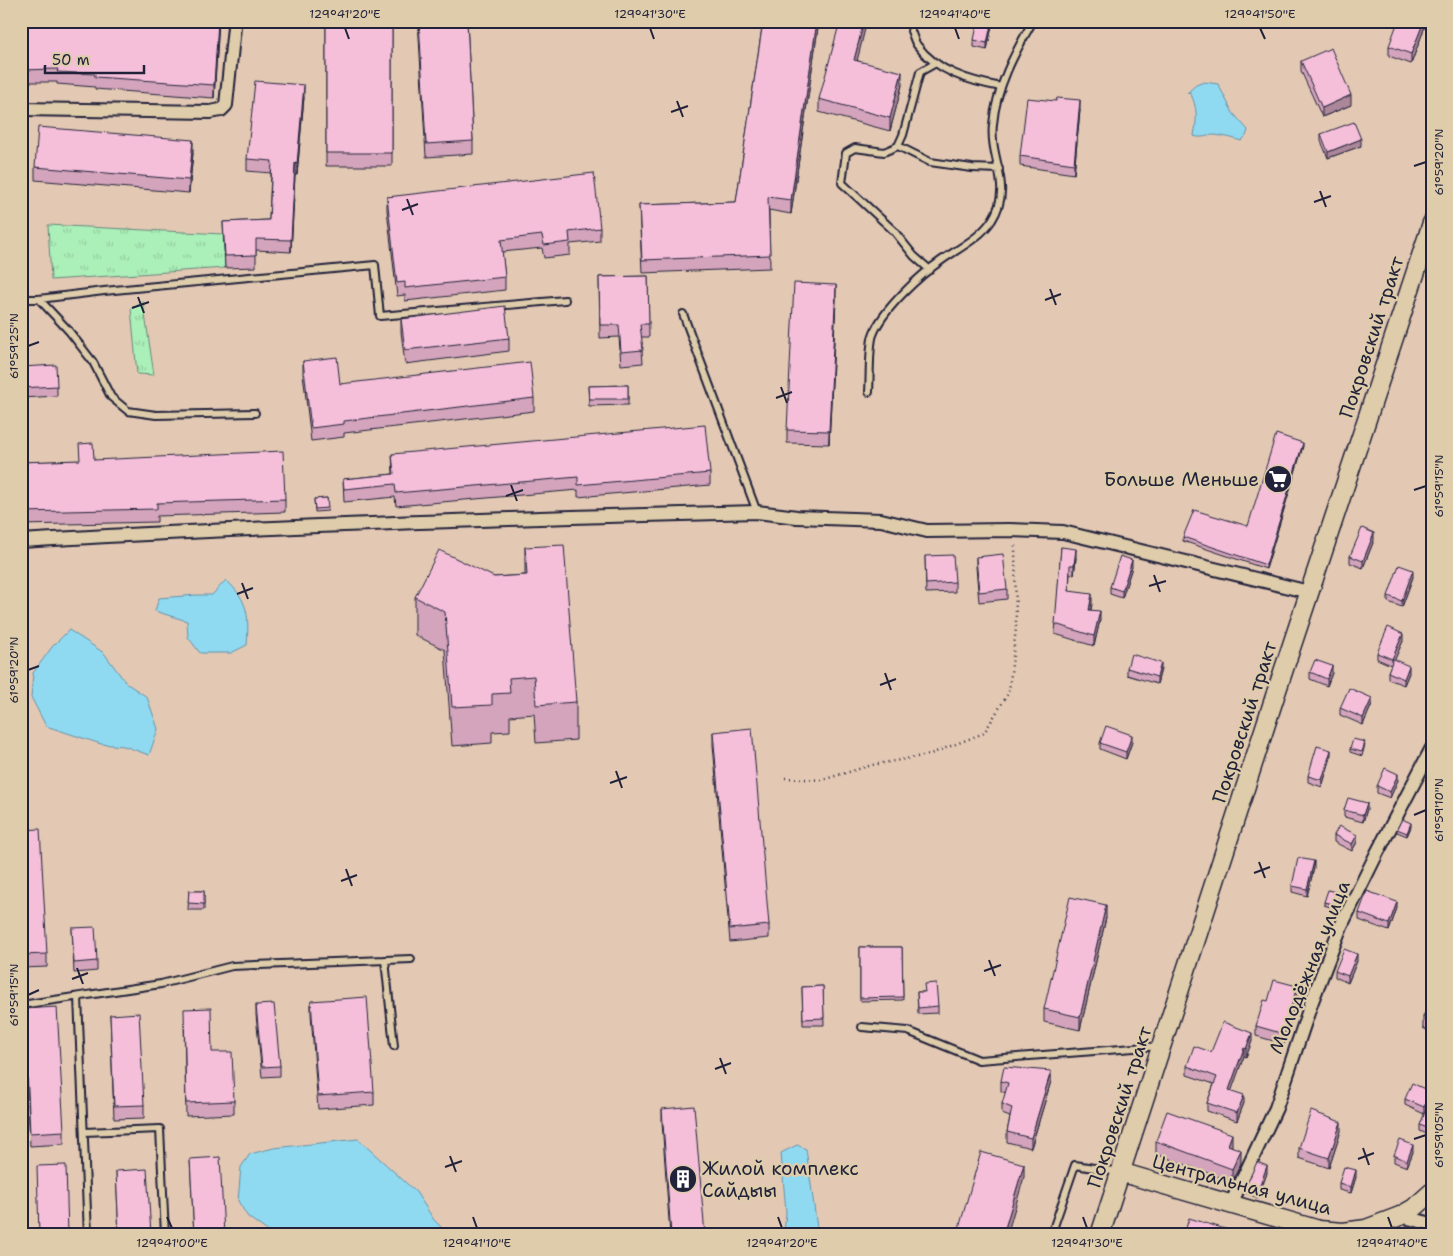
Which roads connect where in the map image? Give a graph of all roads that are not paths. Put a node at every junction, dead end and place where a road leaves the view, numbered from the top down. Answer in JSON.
{"nodes":[{"id":1,"x":1032,"y":21,"type":"edge"},
{"id":2,"x":234,"y":27,"type":"dead end"},
{"id":3,"x":911,"y":31,"type":"dead end"},
{"id":4,"x":936,"y":63,"type":"junction"},
{"id":5,"x":1001,"y":87,"type":"junction"},
{"id":6,"x":21,"y":110,"type":"edge"},
{"id":7,"x":898,"y":146,"type":"junction"},
{"id":8,"x":999,"y":169,"type":"junction"},
{"id":9,"x":1432,"y":223,"type":"edge"},
{"id":10,"x":930,"y":270,"type":"junction"},
{"id":11,"x":21,"y":299,"type":"edge"},
{"id":12,"x":39,"y":299,"type":"junction"},
{"id":13,"x":565,"y":300,"type":"dead end"},
{"id":14,"x":683,"y":314,"type":"dead end"},
{"id":15,"x":870,"y":392,"type":"dead end"},
{"id":16,"x":255,"y":413,"type":"dead end"},
{"id":17,"x":757,"y":512,"type":"junction"},
{"id":18,"x":21,"y":541,"type":"edge"},
{"id":19,"x":1310,"y":592,"type":"junction"},
{"id":20,"x":1432,"y":748,"type":"edge"},
{"id":21,"x":411,"y":958,"type":"dead end"},
{"id":22,"x":386,"y":960,"type":"junction"},
{"id":23,"x":78,"y":996,"type":"junction"},
{"id":24,"x":21,"y":1005,"type":"edge"},
{"id":25,"x":862,"y":1027,"type":"dead end"},
{"id":26,"x":394,"y":1046,"type":"dead end"},
{"id":27,"x":1161,"y":1046,"type":"junction"},
{"id":28,"x":84,"y":1132,"type":"junction"},
{"id":29,"x":1120,"y":1172,"type":"junction"},
{"id":30,"x":1432,"y":1192,"type":"edge"},
{"id":31,"x":1232,"y":1204,"type":"junction"},
{"id":32,"x":1400,"y":1216,"type":"junction"},
{"id":33,"x":1432,"y":1224,"type":"edge"},
{"id":34,"x":88,"y":1235,"type":"edge"},
{"id":35,"x":165,"y":1235,"type":"edge"},
{"id":36,"x":1051,"y":1235,"type":"edge"},
{"id":37,"x":1100,"y":1235,"type":"edge"}],
"edges":[{"from":1,"to":5,"type":"lane"},
{"from":2,"to":6,"type":"street"},
{"from":3,"to":4,"type":"lane"},
{"from":4,"to":5,"type":"lane"},
{"from":4,"to":7,"type":"lane"},
{"from":5,"to":8,"type":"lane"},
{"from":7,"to":8,"type":"lane"},
{"from":7,"to":10,"type":"lane"},
{"from":8,"to":10,"type":"lane"},
{"from":9,"to":19,"type":"main road","name":"Покровский тракт"},
{"from":10,"to":15,"type":"lane"},
{"from":11,"to":12,"type":"lane"},
{"from":12,"to":13,"type":"lane"},
{"from":12,"to":16,"type":"lane"},
{"from":14,"to":17,"type":"lane"},
{"from":17,"to":18,"type":"street"},
{"from":17,"to":19,"type":"street"},
{"from":19,"to":27,"type":"main road","name":"Покровский тракт"},
{"from":20,"to":31,"type":"street","name":"Молодёжная улица"},
{"from":21,"to":22,"type":"lane"},
{"from":22,"to":23,"type":"lane"},
{"from":22,"to":26,"type":"lane"},
{"from":23,"to":24,"type":"lane"},
{"from":23,"to":28,"type":"lane"},
{"from":25,"to":27,"type":"lane"},
{"from":27,"to":29,"type":"main road","name":"Покровский тракт"},
{"from":28,"to":34,"type":"lane"},
{"from":28,"to":35,"type":"lane"},
{"from":29,"to":31,"type":"main road","name":"Центральная улица"},
{"from":29,"to":36,"type":"lane"},
{"from":29,"to":37,"type":"main road","name":"Покровский тракт"},
{"from":30,"to":32,"type":"main road","name":"Центральная улица"},
{"from":31,"to":32,"type":"main road","name":"Центральная улица"},
{"from":32,"to":33,"type":"street"}]}
